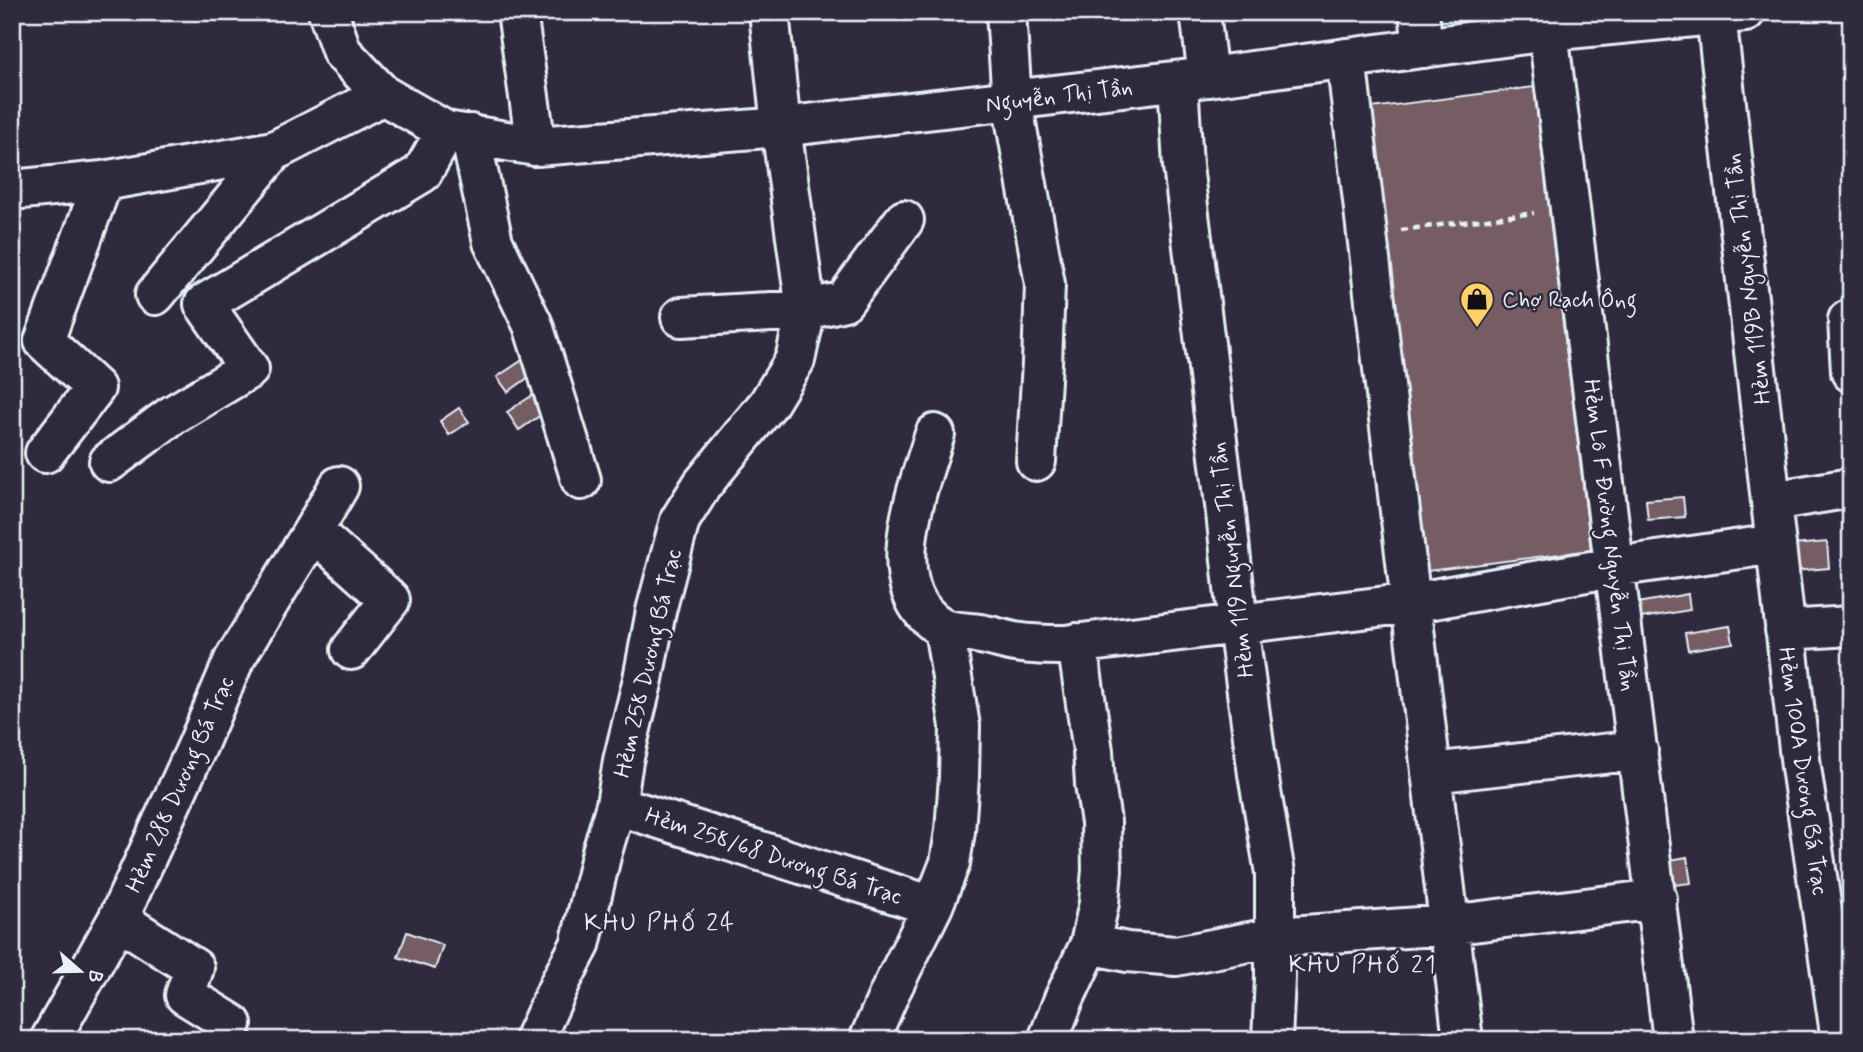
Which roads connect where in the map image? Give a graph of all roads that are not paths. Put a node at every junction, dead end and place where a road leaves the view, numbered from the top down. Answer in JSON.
{"nodes":[{"id":1,"x":328,"y":12,"type":"edge"},
{"id":2,"x":517,"y":12,"type":"edge"},
{"id":3,"x":769,"y":12,"type":"edge"},
{"id":4,"x":1006,"y":12,"type":"edge"},
{"id":5,"x":1200,"y":12,"type":"edge"},
{"id":6,"x":1730,"y":14,"type":"edge"},
{"id":7,"x":1421,"y":30,"type":"edge"},
{"id":8,"x":1548,"y":31,"type":"junction"},
{"id":9,"x":1346,"y":58,"type":"junction"},
{"id":10,"x":1193,"y":79,"type":"junction"},
{"id":11,"x":383,"y":95,"type":"junction"},
{"id":12,"x":1012,"y":101,"type":"junction"},
{"id":13,"x":780,"y":127,"type":"junction"},
{"id":14,"x":458,"y":132,"type":"junction"},
{"id":15,"x":536,"y":146,"type":"junction"},
{"id":16,"x":274,"y":151,"type":"junction"},
{"id":17,"x":103,"y":180,"type":"junction"},
{"id":18,"x":12,"y":190,"type":"edge"},
{"id":19,"x":904,"y":220,"type":"dead end"},
{"id":20,"x":155,"y":295,"type":"dead end"},
{"id":21,"x":806,"y":310,"type":"junction"},
{"id":22,"x":681,"y":317,"type":"dead end"},
{"id":23,"x":1848,"y":320,"type":"dead end"},
{"id":24,"x":1851,"y":372,"type":"edge"},
{"id":25,"x":935,"y":434,"type":"dead end"},
{"id":26,"x":45,"y":453,"type":"dead end"},
{"id":27,"x":1036,"y":461,"type":"dead end"},
{"id":28,"x":109,"y":462,"type":"dead end"},
{"id":29,"x":581,"y":480,"type":"dead end"},
{"id":30,"x":339,"y":486,"type":"dead end"},
{"id":31,"x":1851,"y":488,"type":"edge"},
{"id":32,"x":1772,"y":501,"type":"junction"},
{"id":33,"x":313,"y":531,"type":"junction"},
{"id":34,"x":1776,"y":544,"type":"junction"},
{"id":35,"x":1615,"y":567,"type":"junction"},
{"id":36,"x":1411,"y":603,"type":"junction"},
{"id":37,"x":1238,"y":625,"type":"junction"},
{"id":38,"x":1851,"y":626,"type":"edge"},
{"id":39,"x":944,"y":629,"type":"junction"},
{"id":40,"x":1785,"y":630,"type":"junction"},
{"id":41,"x":1077,"y":643,"type":"junction"},
{"id":42,"x":351,"y":650,"type":"dead end"},
{"id":43,"x":1638,"y":750,"type":"junction"},
{"id":44,"x":1431,"y":773,"type":"junction"},
{"id":45,"x":616,"y":805,"type":"junction"},
{"id":46,"x":1657,"y":899,"type":"junction"},
{"id":47,"x":933,"y":906,"type":"junction"},
{"id":48,"x":118,"y":919,"type":"junction"},
{"id":49,"x":1449,"y":925,"type":"junction"},
{"id":50,"x":1275,"y":937,"type":"junction"},
{"id":51,"x":1090,"y":944,"type":"junction"},
{"id":52,"x":233,"y":1021,"type":"edge"},
{"id":53,"x":51,"y":1040,"type":"edge"},
{"id":54,"x":534,"y":1040,"type":"edge"},
{"id":55,"x":869,"y":1040,"type":"edge"},
{"id":56,"x":1048,"y":1040,"type":"edge"},
{"id":57,"x":1272,"y":1040,"type":"edge"},
{"id":58,"x":1463,"y":1040,"type":"edge"},
{"id":59,"x":1673,"y":1040,"type":"edge"},
{"id":60,"x":1841,"y":1040,"type":"edge"}],
"edges":[{"from":1,"to":11,"type":"main road","name":"Nguyễn Thị Tần"},
{"from":2,"to":15,"type":"main road"},
{"from":3,"to":13,"type":"main road"},
{"from":4,"to":12,"type":"main road"},
{"from":5,"to":10,"type":"main road","name":"Hẻm 119 Nguyễn Thị Tần"},
{"from":6,"to":8,"type":"main road","name":"Nguyễn Thị Tần"},
{"from":6,"to":32,"type":"main road","name":"Hẻm 119B Nguyễn Thị Tần"},
{"from":7,"to":8,"type":"main road","name":"Nguyễn Thị Tần"},
{"from":7,"to":9,"type":"main road","name":"Nguyễn Thị Tần"},
{"from":8,"to":35,"type":"main road","name":"Hẻm Lô F Đường Nguyễn Thị Tần"},
{"from":9,"to":10,"type":"main road","name":"Nguyễn Thị Tần"},
{"from":9,"to":36,"type":"main road"},
{"from":10,"to":12,"type":"main road","name":"Nguyễn Thị Tần"},
{"from":10,"to":37,"type":"main road","name":"Hẻm 119 Nguyễn Thị Tần"},
{"from":11,"to":14,"type":"main road","name":"Nguyễn Thị Tần"},
{"from":11,"to":16,"type":"main road"},
{"from":12,"to":13,"type":"main road","name":"Nguyễn Thị Tần"},
{"from":12,"to":27,"type":"main road"},
{"from":13,"to":15,"type":"main road","name":"Nguyễn Thị Tần"},
{"from":13,"to":21,"type":"main road"},
{"from":14,"to":15,"type":"main road","name":"Nguyễn Thị Tần"},
{"from":14,"to":28,"type":"main road"},
{"from":14,"to":29,"type":"main road"},
{"from":16,"to":17,"type":"main road"},
{"from":16,"to":20,"type":"main road"},
{"from":17,"to":18,"type":"main road"},
{"from":17,"to":26,"type":"main road"},
{"from":19,"to":21,"type":"main road"},
{"from":21,"to":22,"type":"main road"},
{"from":21,"to":45,"type":"main road","name":"Hẻm 258 Dương Bá Trạc"},
{"from":23,"to":24,"type":"main road"},
{"from":25,"to":39,"type":"main road"},
{"from":30,"to":33,"type":"main road","name":"Hẻm 288 Dương Bá Trạc"},
{"from":31,"to":32,"type":"main road"},
{"from":32,"to":34,"type":"main road","name":"Hẻm 119B Nguyễn Thị Tần"},
{"from":33,"to":42,"type":"main road"},
{"from":33,"to":48,"type":"main road","name":"Hẻm 288 Dương Bá Trạc"},
{"from":34,"to":35,"type":"main road"},
{"from":34,"to":40,"type":"main road","name":"Hẻm 100A Dương Bá Trạc"},
{"from":35,"to":36,"type":"main road"},
{"from":35,"to":43,"type":"main road","name":"Hẻm Lô F Đường Nguyễn Thị Tần"},
{"from":36,"to":37,"type":"main road"},
{"from":36,"to":44,"type":"main road"},
{"from":37,"to":41,"type":"main road"},
{"from":37,"to":50,"type":"main road","name":"Hẻm 119 Nguyễn Thị Tần"},
{"from":38,"to":40,"type":"main road"},
{"from":39,"to":41,"type":"main road"},
{"from":39,"to":47,"type":"main road"},
{"from":40,"to":60,"type":"main road","name":"Hẻm 100A Dương Bá Trạc"},
{"from":41,"to":51,"type":"main road"},
{"from":43,"to":44,"type":"main road"},
{"from":43,"to":46,"type":"main road","name":"Hẻm Lô F Đường Nguyễn Thị Tần"},
{"from":44,"to":49,"type":"main road"},
{"from":45,"to":47,"type":"main road","name":"Hẻm 258/68 Dương Bá Trạc"},
{"from":45,"to":54,"type":"main road","name":"Hẻm 258 Dương Bá Trạc"},
{"from":46,"to":49,"type":"main road"},
{"from":46,"to":59,"type":"main road","name":"Hẻm Lô F Đường Nguyễn Thị Tần"},
{"from":47,"to":55,"type":"main road"},
{"from":48,"to":52,"type":"main road"},
{"from":48,"to":53,"type":"main road","name":"Hẻm 288 Dương Bá Trạc"},
{"from":49,"to":50,"type":"main road"},
{"from":49,"to":58,"type":"main road"},
{"from":50,"to":51,"type":"main road"},
{"from":50,"to":57,"type":"main road","name":"Hẻm 119 Nguyễn Thị Tần"},
{"from":51,"to":56,"type":"main road"}]}
